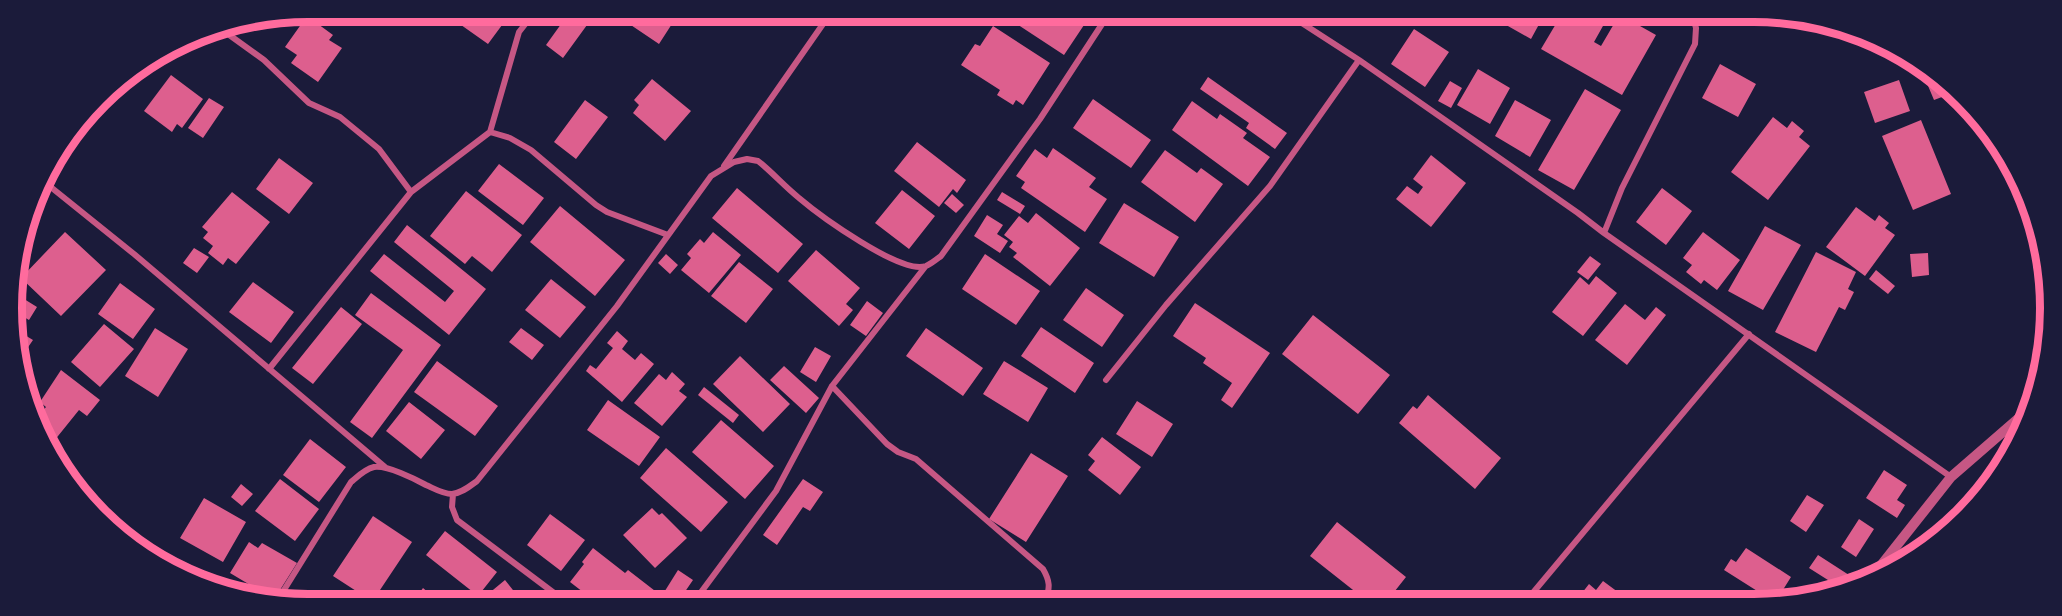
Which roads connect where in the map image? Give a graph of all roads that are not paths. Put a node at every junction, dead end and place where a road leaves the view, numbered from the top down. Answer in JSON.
{"nodes":[{"id":1,"x":527,"y":22,"type":"edge"},
{"id":2,"x":824,"y":22,"type":"edge"},
{"id":3,"x":1103,"y":22,"type":"edge"},
{"id":4,"x":1300,"y":22,"type":"edge"},
{"id":5,"x":1694,"y":22,"type":"edge"},
{"id":6,"x":228,"y":34,"type":"edge"},
{"id":7,"x":1359,"y":60,"type":"junction"},
{"id":8,"x":490,"y":132,"type":"junction"},
{"id":9,"x":724,"y":167,"type":"junction"},
{"id":10,"x":50,"y":186,"type":"edge"},
{"id":11,"x":411,"y":192,"type":"junction"},
{"id":12,"x":1604,"y":233,"type":"junction"},
{"id":13,"x":668,"y":235,"type":"junction"},
{"id":14,"x":925,"y":267,"type":"junction"},
{"id":15,"x":1749,"y":334,"type":"junction"},
{"id":16,"x":269,"y":369,"type":"junction"},
{"id":17,"x":1106,"y":380,"type":"dead end"},
{"id":18,"x":832,"y":386,"type":"junction"},
{"id":19,"x":2017,"y":420,"type":"edge"},
{"id":20,"x":386,"y":468,"type":"junction"},
{"id":21,"x":1951,"y":477,"type":"junction"},
{"id":22,"x":453,"y":494,"type":"junction"},
{"id":23,"x":1884,"y":562,"type":"edge"},
{"id":24,"x":283,"y":592,"type":"edge"},
{"id":25,"x":555,"y":594,"type":"edge"},
{"id":26,"x":700,"y":594,"type":"edge"},
{"id":27,"x":1048,"y":594,"type":"edge"},
{"id":28,"x":1532,"y":594,"type":"edge"}],
"edges":[{"from":1,"to":8,"type":"street"},
{"from":2,"to":9,"type":"street"},
{"from":3,"to":14,"type":"street"},
{"from":4,"to":7,"type":"street"},
{"from":5,"to":12,"type":"street"},
{"from":6,"to":11,"type":"street"},
{"from":7,"to":12,"type":"street"},
{"from":7,"to":17,"type":"street"},
{"from":8,"to":11,"type":"street"},
{"from":8,"to":13,"type":"street"},
{"from":9,"to":13,"type":"street"},
{"from":9,"to":14,"type":"street"},
{"from":10,"to":16,"type":"street"},
{"from":11,"to":16,"type":"street"},
{"from":12,"to":15,"type":"street"},
{"from":13,"to":22,"type":"street"},
{"from":14,"to":18,"type":"street"},
{"from":15,"to":21,"type":"street"},
{"from":15,"to":28,"type":"street"},
{"from":16,"to":20,"type":"street"},
{"from":18,"to":26,"type":"street"},
{"from":18,"to":27,"type":"street"},
{"from":19,"to":21,"type":"street"},
{"from":20,"to":22,"type":"street"},
{"from":20,"to":24,"type":"street"},
{"from":21,"to":23,"type":"street"},
{"from":22,"to":25,"type":"street"}]}
